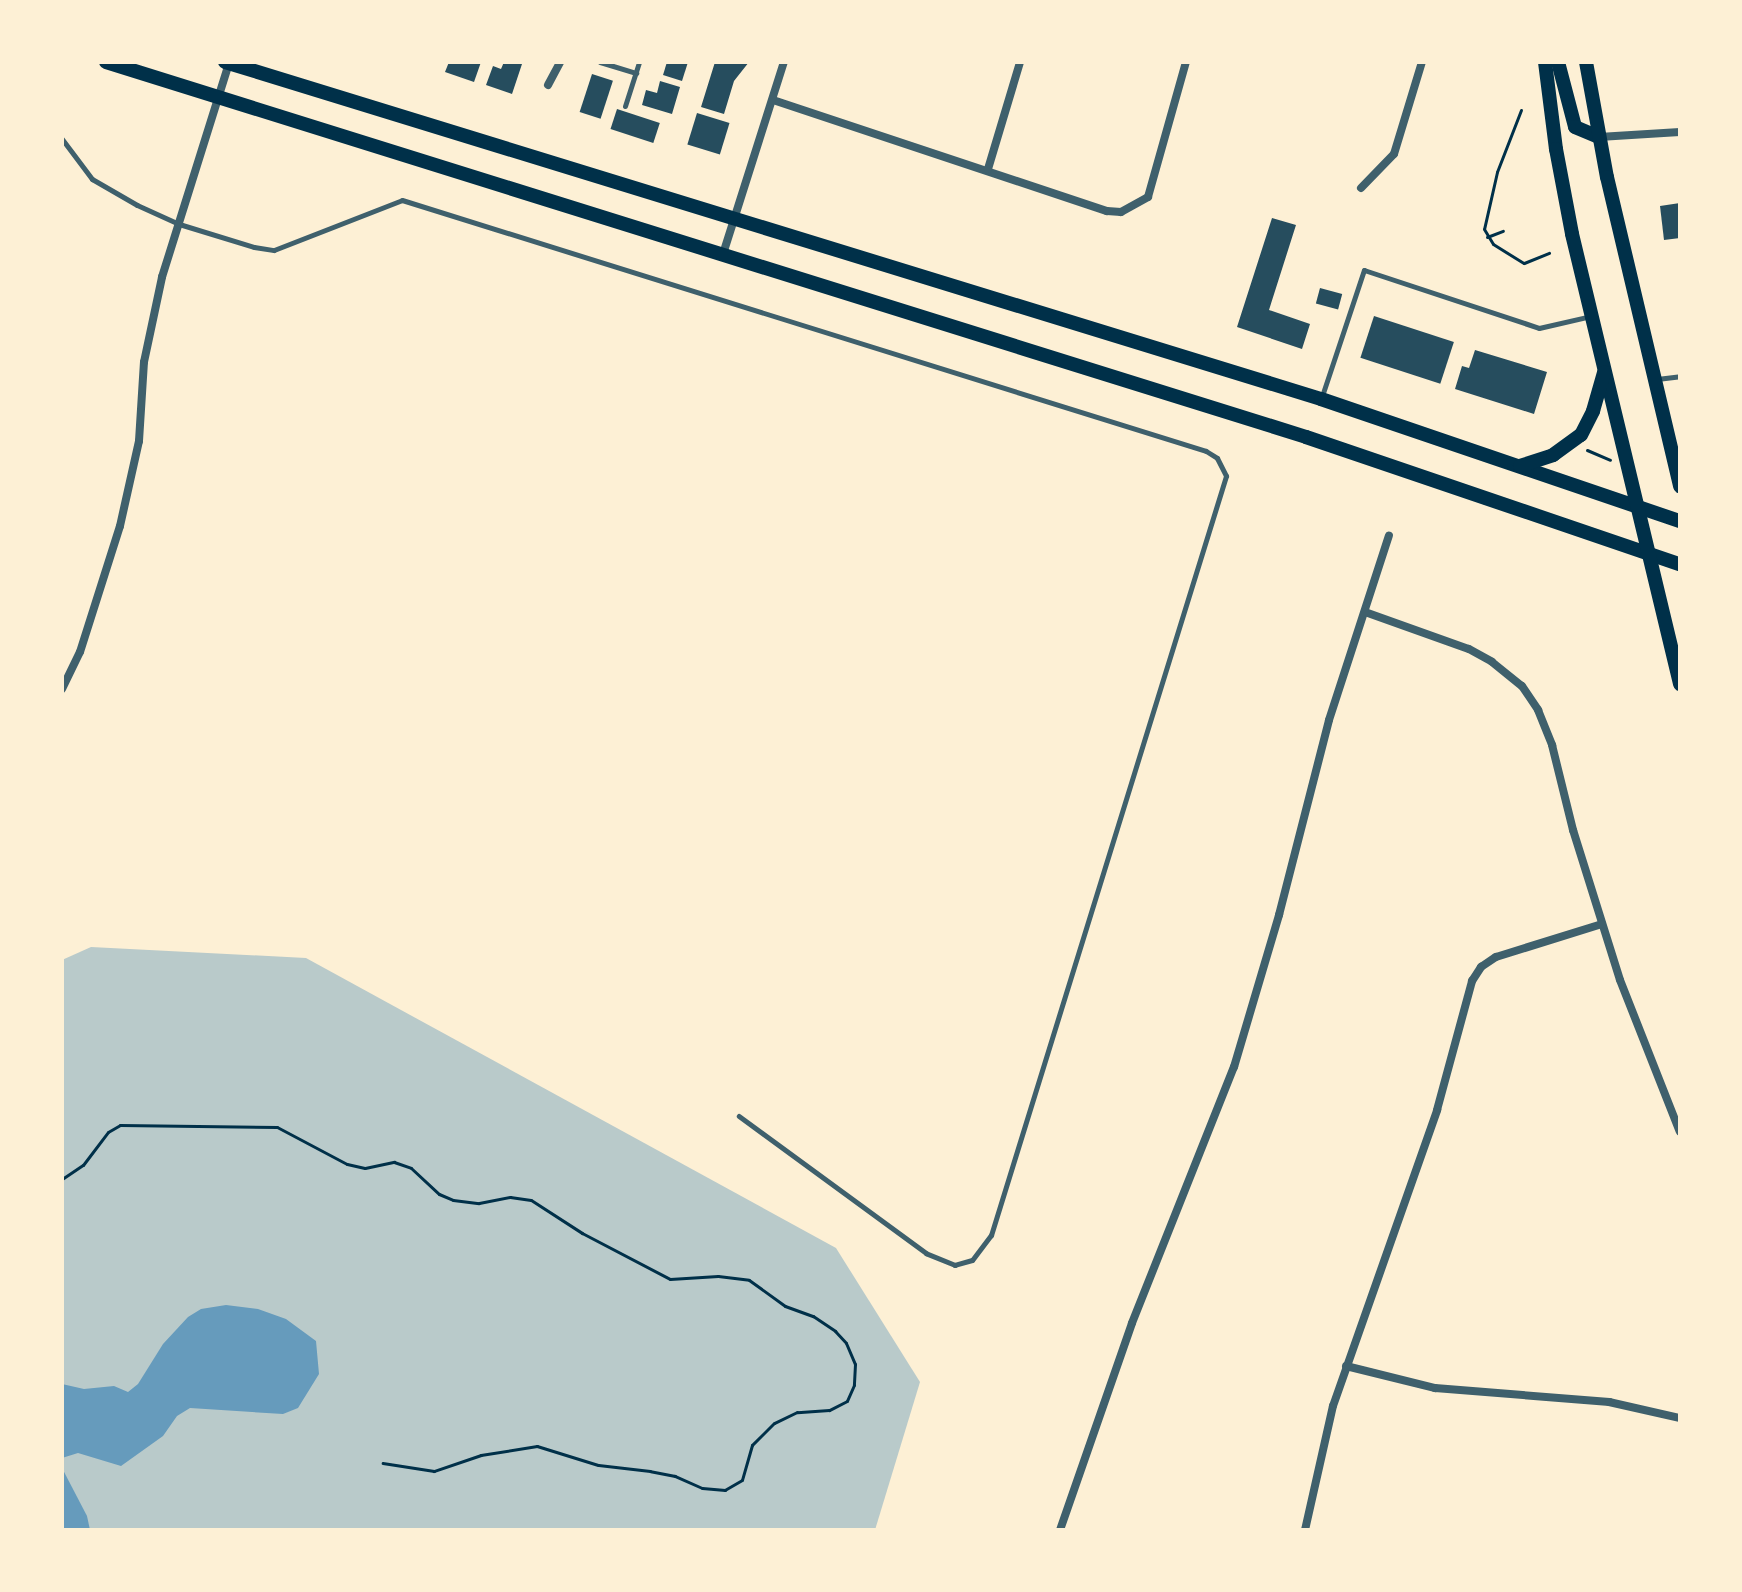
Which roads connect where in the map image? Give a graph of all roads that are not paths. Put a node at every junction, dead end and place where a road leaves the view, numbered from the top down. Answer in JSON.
{"nodes":[{"id":1,"x":106,"y":62,"type":"edge"},
{"id":2,"x":228,"y":62,"type":"edge"},
{"id":3,"x":560,"y":62,"type":"edge"},
{"id":4,"x":600,"y":62,"type":"edge"},
{"id":5,"x":639,"y":62,"type":"edge"},
{"id":6,"x":784,"y":62,"type":"edge"},
{"id":7,"x":1020,"y":62,"type":"edge"},
{"id":8,"x":1186,"y":62,"type":"edge"},
{"id":9,"x":1422,"y":62,"type":"edge"},
{"id":10,"x":1545,"y":62,"type":"edge"},
{"id":11,"x":1558,"y":62,"type":"edge"},
{"id":12,"x":1586,"y":62,"type":"edge"},
{"id":13,"x":636,"y":73,"type":"junction"},
{"id":14,"x":548,"y":85,"type":"dead end"},
{"id":15,"x":218,"y":98,"type":"junction"},
{"id":16,"x":773,"y":100,"type":"junction"},
{"id":17,"x":625,"y":106,"type":"dead end"},
{"id":18,"x":1680,"y":132,"type":"edge"},
{"id":19,"x":1599,"y":137,"type":"junction"},
{"id":20,"x":62,"y":139,"type":"edge"},
{"id":21,"x":988,"y":169,"type":"junction"},
{"id":22,"x":1361,"y":188,"type":"dead end"},
{"id":23,"x":734,"y":216,"type":"junction"},
{"id":24,"x":179,"y":224,"type":"junction"},
{"id":25,"x":723,"y":254,"type":"junction"},
{"id":26,"x":1592,"y":316,"type":"junction"},
{"id":27,"x":1606,"y":368,"type":"junction"},
{"id":28,"x":1680,"y":376,"type":"edge"},
{"id":29,"x":1655,"y":379,"type":"junction"},
{"id":30,"x":1321,"y":399,"type":"junction"},
{"id":31,"x":1520,"y":466,"type":"junction"},
{"id":32,"x":1680,"y":487,"type":"edge"},
{"id":33,"x":1640,"y":506,"type":"junction"},
{"id":34,"x":1680,"y":521,"type":"edge"},
{"id":35,"x":1389,"y":535,"type":"dead end"},
{"id":36,"x":1651,"y":554,"type":"junction"},
{"id":37,"x":1680,"y":564,"type":"edge"},
{"id":38,"x":1365,"y":612,"type":"junction"},
{"id":39,"x":1680,"y":684,"type":"edge"},
{"id":40,"x":62,"y":689,"type":"edge"},
{"id":41,"x":1602,"y":924,"type":"junction"},
{"id":42,"x":739,"y":1116,"type":"dead end"},
{"id":43,"x":1680,"y":1132,"type":"edge"},
{"id":44,"x":1346,"y":1366,"type":"junction"},
{"id":45,"x":1680,"y":1418,"type":"edge"},
{"id":46,"x":1060,"y":1530,"type":"edge"},
{"id":47,"x":1305,"y":1530,"type":"edge"}],
"edges":[{"from":1,"to":15,"type":"main road"},
{"from":2,"to":15,"type":"street"},
{"from":2,"to":23,"type":"main road"},
{"from":3,"to":14,"type":"street"},
{"from":4,"to":13,"type":"lane"},
{"from":5,"to":13,"type":"lane"},
{"from":6,"to":16,"type":"street"},
{"from":7,"to":21,"type":"street"},
{"from":8,"to":21,"type":"street"},
{"from":9,"to":22,"type":"street"},
{"from":10,"to":26,"type":"main road"},
{"from":11,"to":19,"type":"main road"},
{"from":12,"to":19,"type":"main road"},
{"from":13,"to":17,"type":"lane"},
{"from":15,"to":24,"type":"street"},
{"from":15,"to":25,"type":"main road"},
{"from":16,"to":21,"type":"street"},
{"from":16,"to":23,"type":"street"},
{"from":18,"to":19,"type":"street"},
{"from":19,"to":29,"type":"main road"},
{"from":20,"to":24,"type":"lane"},
{"from":23,"to":25,"type":"street"},
{"from":23,"to":30,"type":"main road"},
{"from":24,"to":40,"type":"street"},
{"from":24,"to":42,"type":"lane"},
{"from":25,"to":36,"type":"main road"},
{"from":26,"to":27,"type":"main road"},
{"from":26,"to":30,"type":"lane"},
{"from":27,"to":31,"type":"main road"},
{"from":27,"to":33,"type":"main road"},
{"from":28,"to":29,"type":"lane"},
{"from":29,"to":32,"type":"main road"},
{"from":30,"to":31,"type":"main road"},
{"from":31,"to":33,"type":"main road"},
{"from":33,"to":34,"type":"main road"},
{"from":33,"to":36,"type":"main road"},
{"from":35,"to":38,"type":"street"},
{"from":36,"to":37,"type":"main road"},
{"from":36,"to":39,"type":"main road"},
{"from":38,"to":41,"type":"street"},
{"from":38,"to":46,"type":"street"},
{"from":41,"to":43,"type":"street"},
{"from":41,"to":44,"type":"street"},
{"from":44,"to":45,"type":"street"},
{"from":44,"to":47,"type":"street"}]}
